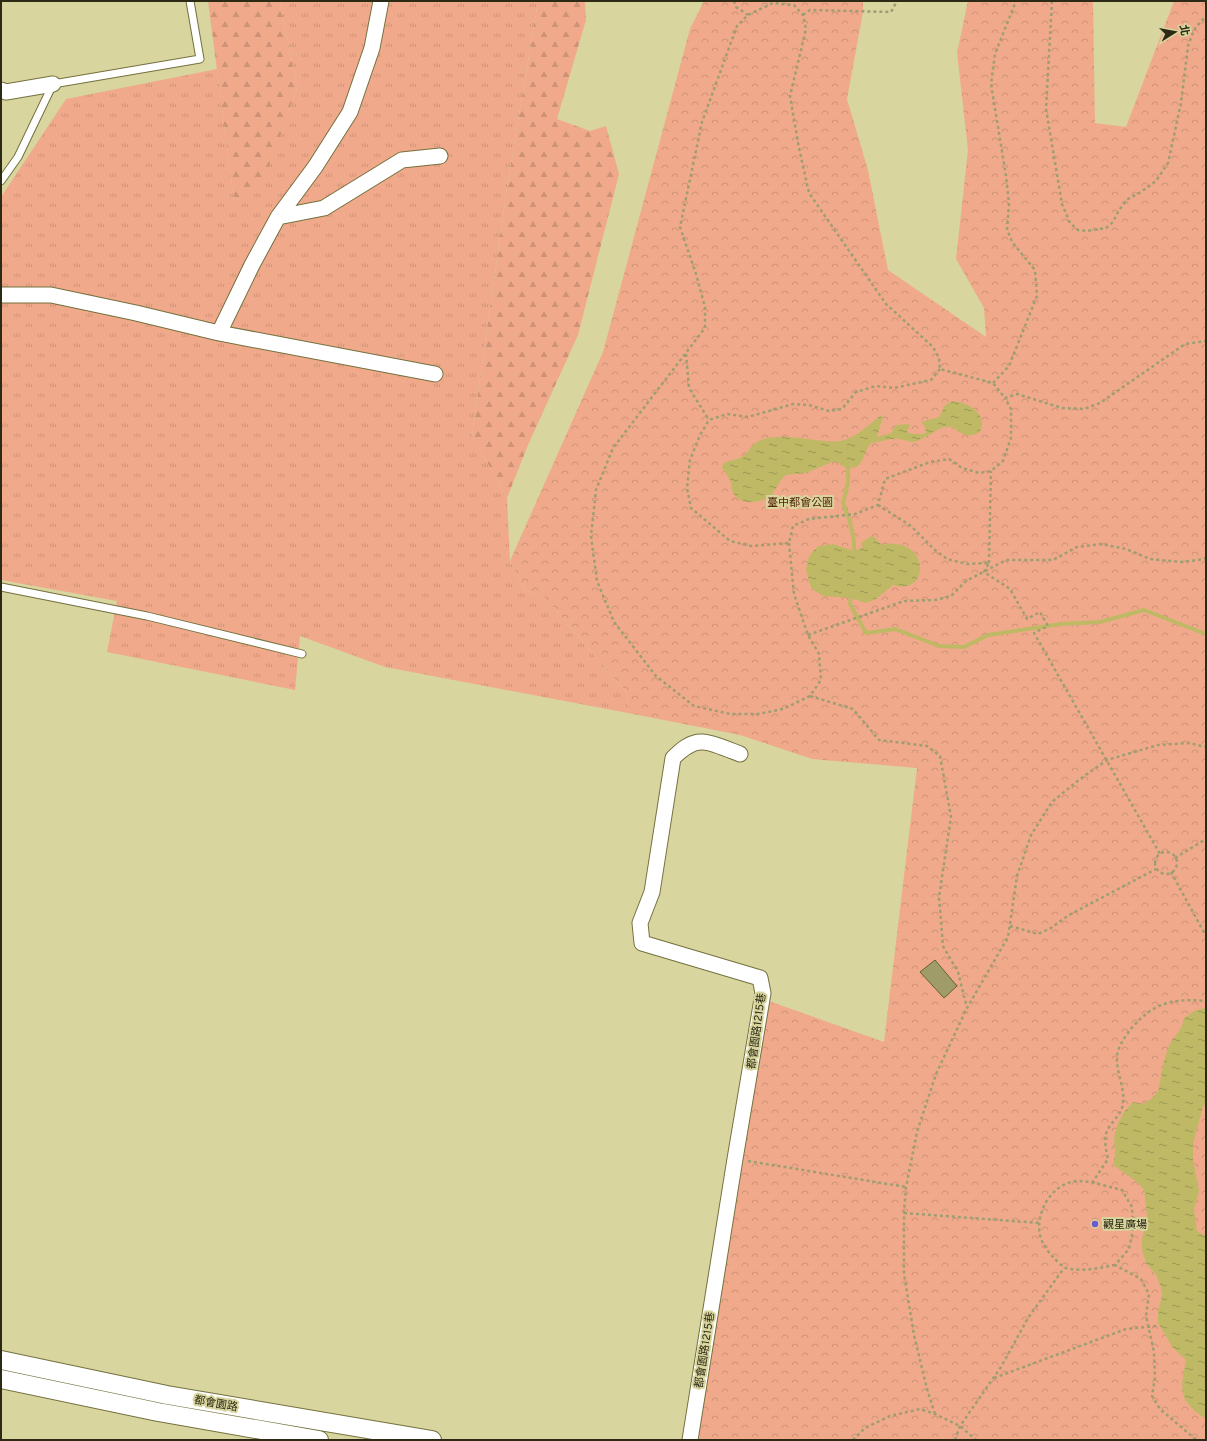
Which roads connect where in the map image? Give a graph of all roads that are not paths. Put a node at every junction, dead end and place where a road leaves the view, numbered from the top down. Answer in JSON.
{"nodes":[{"id":1,"x":190,"y":1,"type":"edge"},
{"id":2,"x":381,"y":1,"type":"edge"},
{"id":3,"x":53,"y":84,"type":"junction"},
{"id":4,"x":1,"y":90,"type":"edge"},
{"id":5,"x":440,"y":156,"type":"dead end"},
{"id":6,"x":1,"y":181,"type":"edge"},
{"id":7,"x":278,"y":217,"type":"junction"},
{"id":8,"x":1,"y":295,"type":"edge"},
{"id":9,"x":219,"y":333,"type":"junction"},
{"id":10,"x":434,"y":374,"type":"dead end"},
{"id":11,"x":1,"y":587,"type":"edge"},
{"id":12,"x":302,"y":654,"type":"dead end"},
{"id":13,"x":740,"y":754,"type":"dead end"},
{"id":14,"x":1,"y":1360,"type":"edge"},
{"id":15,"x":1,"y":1379,"type":"edge"},
{"id":16,"x":319,"y":1440,"type":"edge"},
{"id":17,"x":432,"y":1440,"type":"edge"},
{"id":18,"x":690,"y":1440,"type":"edge"}],
"edges":[{"from":1,"to":3,"type":"lane"},
{"from":2,"to":7,"type":"street"},
{"from":3,"to":4,"type":"street"},
{"from":3,"to":6,"type":"lane"},
{"from":5,"to":7,"type":"street"},
{"from":7,"to":9,"type":"street"},
{"from":8,"to":9,"type":"street"},
{"from":9,"to":10,"type":"street"},
{"from":11,"to":12,"type":"lane"},
{"from":13,"to":18,"type":"street","name":"都會園路1215巷"},
{"from":14,"to":17,"type":"street","name":"都會園路"},
{"from":15,"to":16,"type":"street","name":"都會園路"}]}
